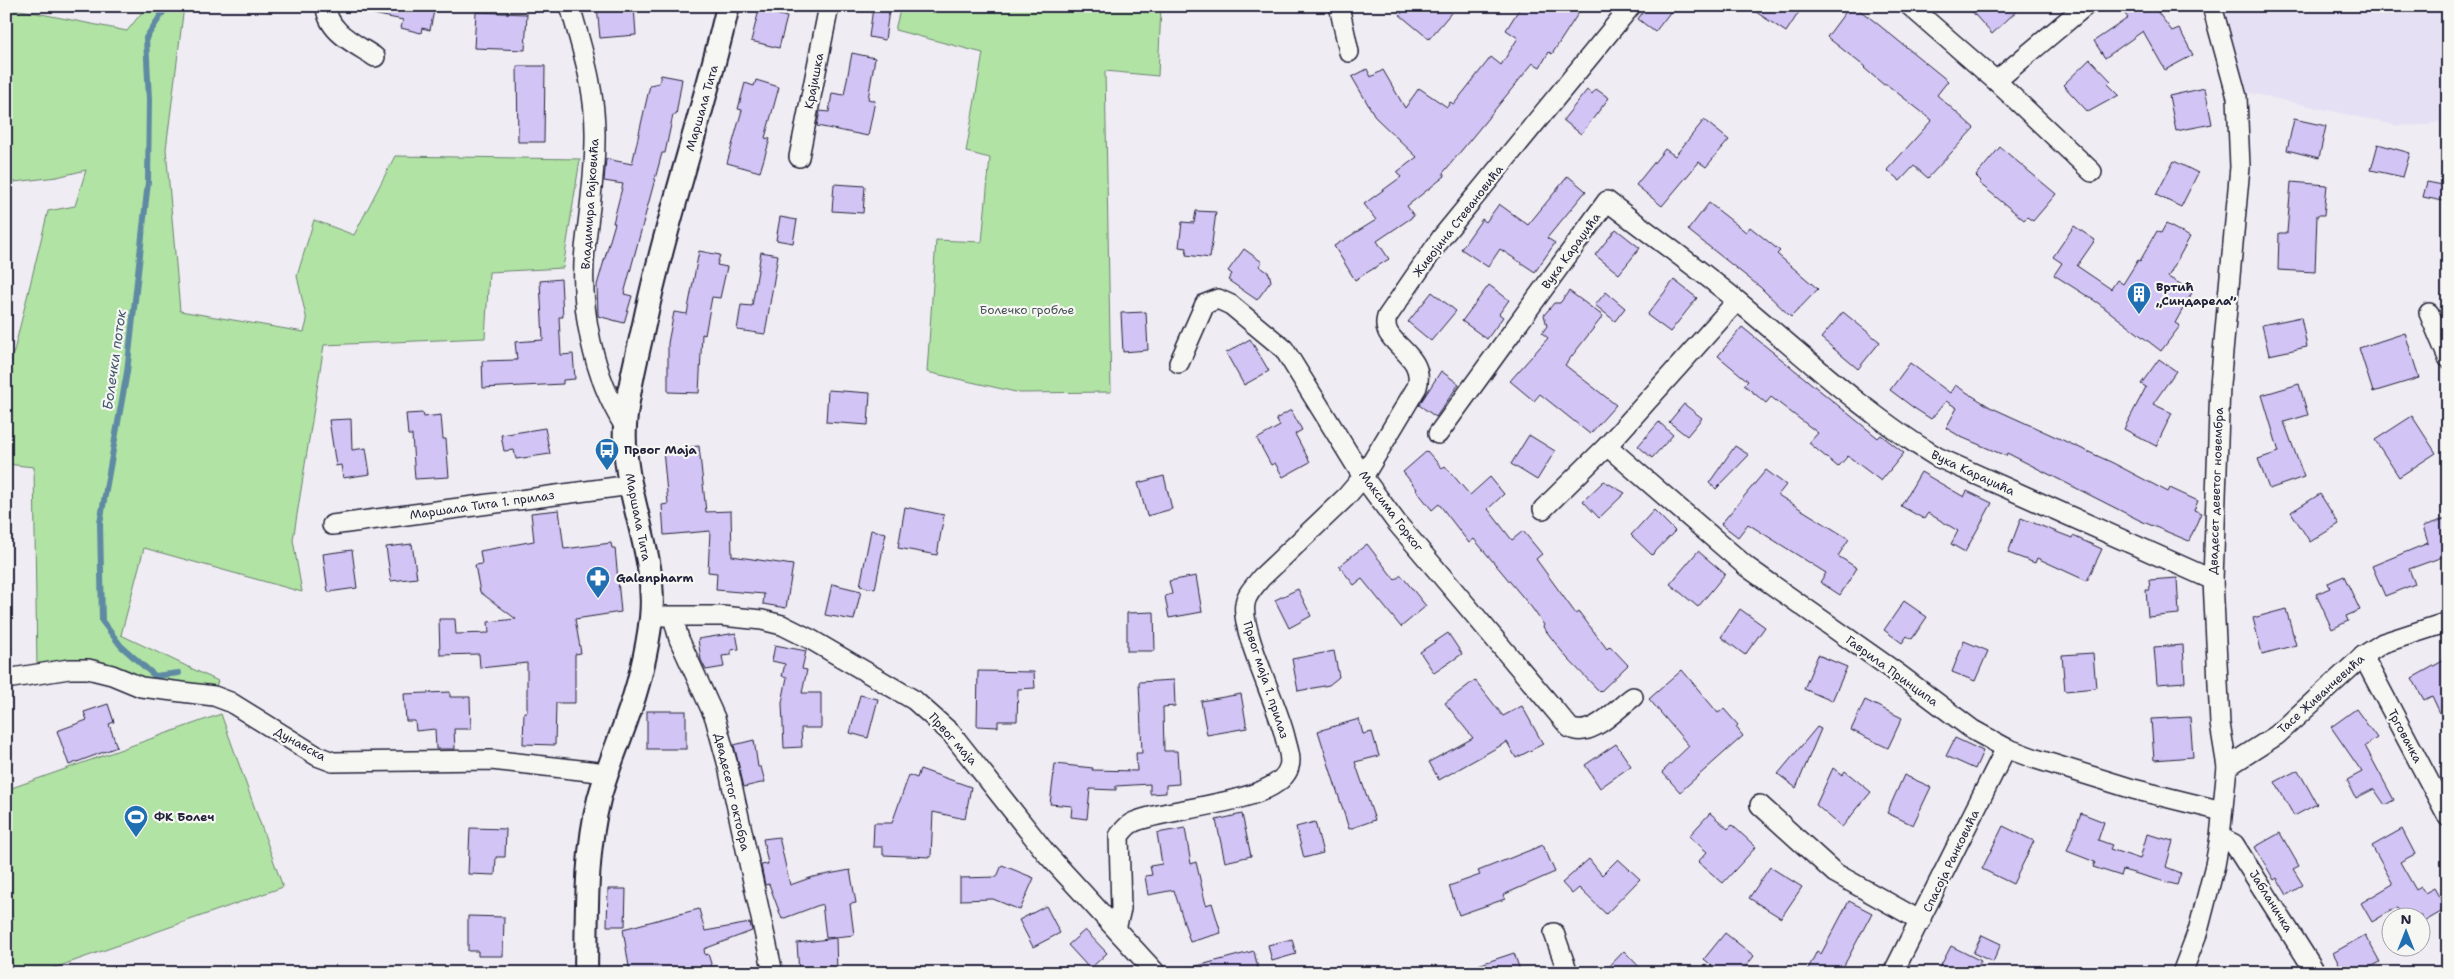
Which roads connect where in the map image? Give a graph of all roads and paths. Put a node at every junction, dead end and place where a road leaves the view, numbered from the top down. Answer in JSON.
{"nodes":[{"id":1,"x":326,"y":6,"type":"edge"},
{"id":2,"x":570,"y":6,"type":"edge"},
{"id":3,"x":728,"y":6,"type":"edge"},
{"id":4,"x":829,"y":6,"type":"edge"},
{"id":5,"x":1339,"y":6,"type":"edge"},
{"id":6,"x":1631,"y":6,"type":"edge"},
{"id":7,"x":1910,"y":6,"type":"edge"},
{"id":8,"x":2085,"y":6,"type":"edge"},
{"id":9,"x":2212,"y":6,"type":"edge"},
{"id":10,"x":1349,"y":52,"type":"dead end"},
{"id":11,"x":375,"y":57,"type":"dead end"},
{"id":12,"x":1996,"y":82,"type":"junction"},
{"id":13,"x":799,"y":156,"type":"dead end"},
{"id":14,"x":2092,"y":172,"type":"dead end"},
{"id":15,"x":1738,"y":301,"type":"junction"},
{"id":16,"x":2429,"y":313,"type":"dead end"},
{"id":17,"x":2448,"y":358,"type":"edge"},
{"id":18,"x":1179,"y":363,"type":"dead end"},
{"id":19,"x":625,"y":427,"type":"junction"},
{"id":20,"x":1438,"y":434,"type":"dead end"},
{"id":21,"x":1607,"y":446,"type":"junction"},
{"id":22,"x":1363,"y":477,"type":"junction"},
{"id":23,"x":631,"y":485,"type":"junction"},
{"id":24,"x":1544,"y":509,"type":"dead end"},
{"id":25,"x":332,"y":526,"type":"dead end"},
{"id":26,"x":2213,"y":580,"type":"junction"},
{"id":27,"x":662,"y":617,"type":"junction"},
{"id":28,"x":2448,"y":622,"type":"edge"},
{"id":29,"x":2363,"y":656,"type":"junction"},
{"id":30,"x":6,"y":679,"type":"edge"},
{"id":31,"x":1633,"y":697,"type":"dead end"},
{"id":32,"x":2006,"y":748,"type":"junction"},
{"id":33,"x":2227,"y":767,"type":"junction"},
{"id":34,"x":607,"y":773,"type":"junction"},
{"id":35,"x":1760,"y":805,"type":"dead end"},
{"id":36,"x":2222,"y":811,"type":"junction"},
{"id":37,"x":2448,"y":817,"type":"edge"},
{"id":38,"x":2220,"y":837,"type":"junction"},
{"id":39,"x":1921,"y":921,"type":"junction"},
{"id":40,"x":1116,"y":929,"type":"junction"},
{"id":41,"x":1554,"y":933,"type":"dead end"},
{"id":42,"x":586,"y":973,"type":"edge"},
{"id":43,"x":773,"y":973,"type":"edge"},
{"id":44,"x":1156,"y":973,"type":"edge"},
{"id":45,"x":1568,"y":973,"type":"edge"},
{"id":46,"x":1893,"y":973,"type":"edge"},
{"id":47,"x":2182,"y":973,"type":"edge"},
{"id":48,"x":2316,"y":973,"type":"edge"}],
"edges":[{"from":1,"to":11,"type":"street"},
{"from":2,"to":19,"type":"street","name":"Владимира Рајковића"},
{"from":3,"to":19,"type":"street","name":"Маршала Тита"},
{"from":4,"to":13,"type":"street","name":"Крајишка"},
{"from":5,"to":10,"type":"street"},
{"from":6,"to":22,"type":"street","name":"Живојина Стевановића"},
{"from":7,"to":12,"type":"street"},
{"from":8,"to":12,"type":"street"},
{"from":9,"to":26,"type":"street","name":"Двадесет деветог новембра"},
{"from":12,"to":14,"type":"street"},
{"from":15,"to":20,"type":"street","name":"Вука Караџића"},
{"from":15,"to":21,"type":"street"},
{"from":15,"to":26,"type":"street","name":"Вука Караџића"},
{"from":16,"to":17,"type":"street"},
{"from":18,"to":22,"type":"street","name":"Максима Горког"},
{"from":19,"to":23,"type":"street","name":"Маршала Тита"},
{"from":21,"to":24,"type":"street"},
{"from":21,"to":32,"type":"street","name":"Гаврила Принципа"},
{"from":22,"to":31,"type":"street","name":"Максима Горког"},
{"from":22,"to":40,"type":"street","name":"Првог маја 1. прилаз"},
{"from":23,"to":25,"type":"street","name":"Маршала Тита 1. прилаз"},
{"from":23,"to":27,"type":"street","name":"Маршала Тита"},
{"from":26,"to":33,"type":"street","name":"Двадесет деветог новембра"},
{"from":27,"to":34,"type":"street","name":"Маршала Тита"},
{"from":27,"to":40,"type":"street","name":"Првог маја"},
{"from":27,"to":43,"type":"street","name":"Двадесетог октобра"},
{"from":28,"to":29,"type":"street","name":"Тасе Живанчевића"},
{"from":29,"to":33,"type":"street","name":"Тасе Живанчевића"},
{"from":29,"to":37,"type":"street","name":"Трговачка"},
{"from":30,"to":34,"type":"street","name":"Дунавска"},
{"from":32,"to":36,"type":"street","name":"Гаврила Принципа"},
{"from":32,"to":39,"type":"street","name":"Спасоја Ранковића"},
{"from":33,"to":36,"type":"street","name":"Двадесет деветог новембра"},
{"from":34,"to":42,"type":"street","name":"Маршала Тита"},
{"from":35,"to":39,"type":"street"},
{"from":36,"to":38,"type":"street","name":"Двадесет деветог новембра"},
{"from":38,"to":47,"type":"street","name":"Двадесет деветог новембра"},
{"from":38,"to":48,"type":"street","name":"Јабланичка"},
{"from":39,"to":46,"type":"street","name":"Спасоја Ранковића"},
{"from":40,"to":44,"type":"street","name":"Првог маја"},
{"from":41,"to":45,"type":"street"}]}
